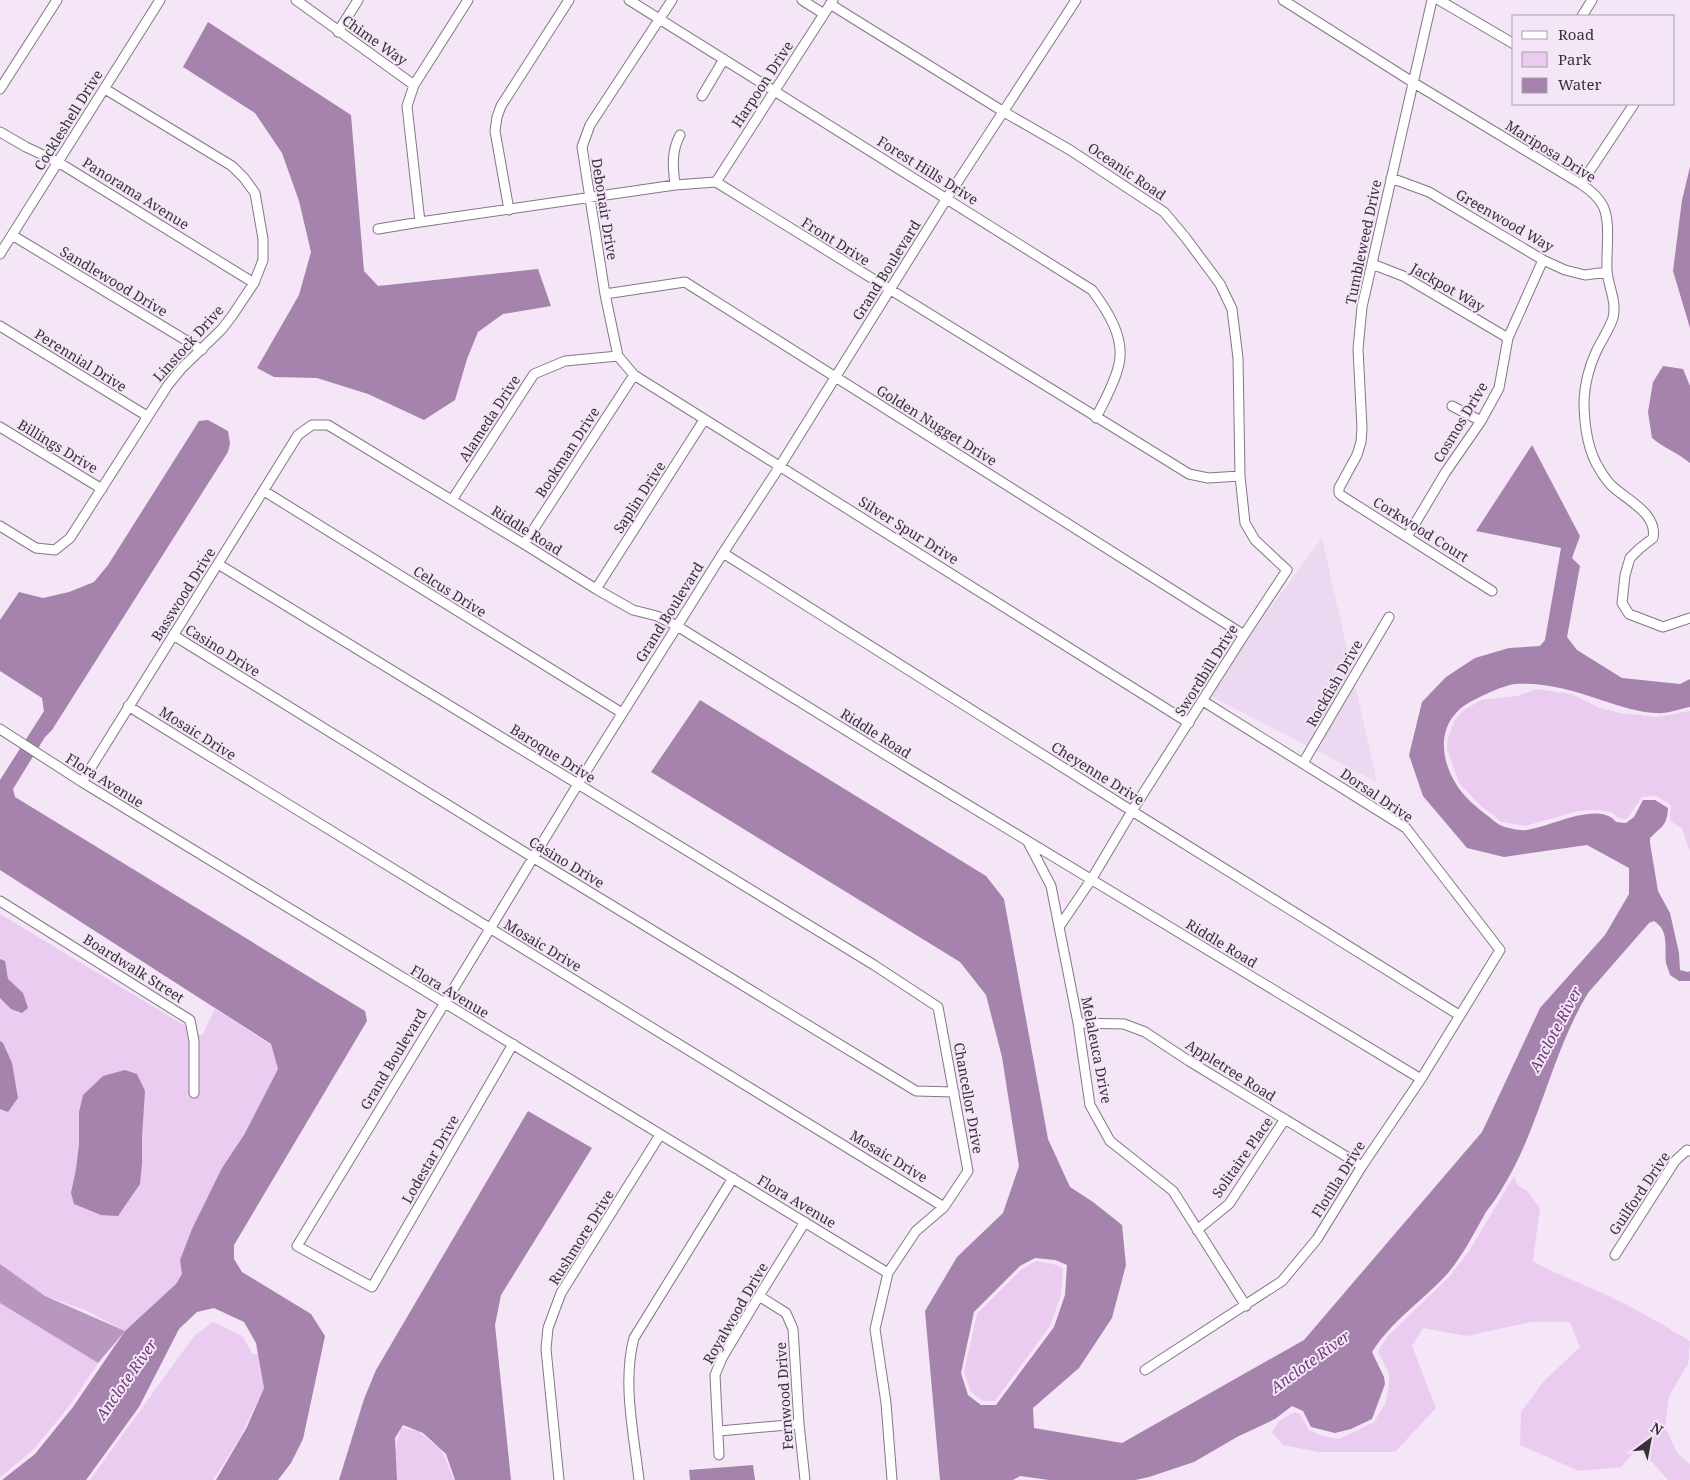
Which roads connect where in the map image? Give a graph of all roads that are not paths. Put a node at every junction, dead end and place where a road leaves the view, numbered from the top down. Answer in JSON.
{"nodes":[{"id":1,"x":57,"y":0,"type":"edge"},
{"id":2,"x":160,"y":0,"type":"edge"},
{"id":3,"x":296,"y":0,"type":"edge"},
{"id":4,"x":358,"y":0,"type":"edge"},
{"id":5,"x":468,"y":0,"type":"edge"},
{"id":6,"x":569,"y":0,"type":"edge"},
{"id":7,"x":629,"y":0,"type":"edge"},
{"id":8,"x":672,"y":0,"type":"edge"},
{"id":9,"x":802,"y":0,"type":"edge"},
{"id":10,"x":1076,"y":0,"type":"edge"},
{"id":11,"x":1283,"y":0,"type":"edge"},
{"id":12,"x":1432,"y":0,"type":"edge"},
{"id":13,"x":1439,"y":0,"type":"edge"},
{"id":14,"x":1592,"y":0,"type":"edge"},
{"id":15,"x":831,"y":2,"type":"edge"},
{"id":16,"x":824,"y":14,"type":"junction"},
{"id":17,"x":1583,"y":15,"type":"edge"},
{"id":18,"x":659,"y":19,"type":"junction"},
{"id":19,"x":338,"y":32,"type":"junction"},
{"id":20,"x":1512,"y":43,"type":"edge"},
{"id":21,"x":724,"y":59,"type":"junction"},
{"id":22,"x":1414,"y":83,"type":"junction"},
{"id":23,"x":414,"y":85,"type":"junction"},
{"id":24,"x":0,"y":89,"type":"edge"},
{"id":25,"x":104,"y":89,"type":"junction"},
{"id":26,"x":774,"y":91,"type":"junction"},
{"id":27,"x":702,"y":96,"type":"dead end"},
{"id":28,"x":1633,"y":105,"type":"edge"},
{"id":29,"x":1004,"y":112,"type":"junction"},
{"id":30,"x":0,"y":132,"type":"edge"},
{"id":31,"x":680,"y":135,"type":"dead end"},
{"id":32,"x":58,"y":162,"type":"junction"},
{"id":33,"x":1391,"y":178,"type":"junction"},
{"id":34,"x":716,"y":182,"type":"junction"},
{"id":35,"x":1581,"y":184,"type":"junction"},
{"id":36,"x":675,"y":185,"type":"junction"},
{"id":37,"x":589,"y":198,"type":"junction"},
{"id":38,"x":948,"y":198,"type":"junction"},
{"id":39,"x":509,"y":210,"type":"junction"},
{"id":40,"x":420,"y":222,"type":"junction"},
{"id":41,"x":378,"y":229,"type":"dead end"},
{"id":42,"x":12,"y":235,"type":"junction"},
{"id":43,"x":0,"y":254,"type":"edge"},
{"id":44,"x":1543,"y":260,"type":"junction"},
{"id":45,"x":1372,"y":264,"type":"junction"},
{"id":46,"x":1607,"y":272,"type":"junction"},
{"id":47,"x":254,"y":282,"type":"junction"},
{"id":48,"x":890,"y":291,"type":"junction"},
{"id":49,"x":605,"y":294,"type":"junction"},
{"id":50,"x":0,"y":326,"type":"edge"},
{"id":51,"x":1508,"y":338,"type":"junction"},
{"id":52,"x":202,"y":350,"type":"junction"},
{"id":53,"x":618,"y":356,"type":"junction"},
{"id":54,"x":634,"y":376,"type":"junction"},
{"id":55,"x":836,"y":377,"type":"junction"},
{"id":56,"x":1452,"y":406,"type":"dead end"},
{"id":57,"x":147,"y":416,"type":"junction"},
{"id":58,"x":1096,"y":418,"type":"junction"},
{"id":59,"x":704,"y":420,"type":"junction"},
{"id":60,"x":1481,"y":421,"type":"junction"},
{"id":61,"x":312,"y":425,"type":"joint"},
{"id":62,"x":0,"y":427,"type":"edge"},
{"id":63,"x":780,"y":466,"type":"junction"},
{"id":64,"x":1240,"y":476,"type":"junction"},
{"id":65,"x":1339,"y":488,"type":"joint"},
{"id":66,"x":102,"y":489,"type":"junction"},
{"id":67,"x":264,"y":491,"type":"junction"},
{"id":68,"x":452,"y":500,"type":"junction"},
{"id":69,"x":1,"y":529,"type":"edge"},
{"id":70,"x":1407,"y":536,"type":"junction"},
{"id":71,"x":524,"y":544,"type":"junction"},
{"id":72,"x":723,"y":553,"type":"junction"},
{"id":73,"x":218,"y":564,"type":"junction"},
{"id":74,"x":596,"y":589,"type":"junction"},
{"id":75,"x":1492,"y":591,"type":"dead end"},
{"id":76,"x":1389,"y":617,"type":"dead end"},
{"id":77,"x":1690,"y":618,"type":"edge"},
{"id":78,"x":677,"y":626,"type":"junction"},
{"id":79,"x":1244,"y":635,"type":"junction"},
{"id":80,"x":173,"y":636,"type":"junction"},
{"id":81,"x":1203,"y":701,"type":"junction"},
{"id":82,"x":128,"y":706,"type":"junction"},
{"id":83,"x":622,"y":713,"type":"junction"},
{"id":84,"x":1189,"y":723,"type":"junction"},
{"id":85,"x":0,"y":729,"type":"edge"},
{"id":86,"x":1303,"y":763,"type":"junction"},
{"id":87,"x":82,"y":782,"type":"junction"},
{"id":88,"x":578,"y":784,"type":"junction"},
{"id":89,"x":1132,"y":811,"type":"junction"},
{"id":90,"x":1028,"y":842,"type":"junction"},
{"id":91,"x":534,"y":858,"type":"junction"},
{"id":92,"x":1091,"y":880,"type":"junction"},
{"id":93,"x":0,"y":901,"type":"edge"},
{"id":94,"x":1059,"y":927,"type":"junction"},
{"id":95,"x":490,"y":929,"type":"junction"},
{"id":96,"x":1500,"y":950,"type":"joint"},
{"id":97,"x":874,"y":965,"type":"joint"},
{"id":98,"x":444,"y":1003,"type":"junction"},
{"id":99,"x":1459,"y":1015,"type":"junction"},
{"id":100,"x":1078,"y":1023,"type":"junction"},
{"id":101,"x":513,"y":1044,"type":"junction"},
{"id":102,"x":1421,"y":1079,"type":"junction"},
{"id":103,"x":954,"y":1092,"type":"junction"},
{"id":104,"x":194,"y":1093,"type":"dead end"},
{"id":105,"x":1285,"y":1119,"type":"junction"},
{"id":106,"x":660,"y":1136,"type":"junction"},
{"id":107,"x":1690,"y":1151,"type":"edge"},
{"id":108,"x":1362,"y":1166,"type":"junction"},
{"id":109,"x":733,"y":1178,"type":"junction"},
{"id":110,"x":944,"y":1207,"type":"junction"},
{"id":111,"x":805,"y":1222,"type":"junction"},
{"id":112,"x":1197,"y":1230,"type":"junction"},
{"id":113,"x":1615,"y":1255,"type":"dead end"},
{"id":114,"x":888,"y":1273,"type":"junction"},
{"id":115,"x":372,"y":1288,"type":"joint"},
{"id":116,"x":759,"y":1296,"type":"junction"},
{"id":117,"x":1246,"y":1306,"type":"junction"},
{"id":118,"x":1145,"y":1370,"type":"dead end"},
{"id":119,"x":799,"y":1424,"type":"junction"},
{"id":120,"x":718,"y":1431,"type":"junction"},
{"id":121,"x":720,"y":1455,"type":"dead end"},
{"id":122,"x":559,"y":1480,"type":"edge"},
{"id":123,"x":639,"y":1480,"type":"edge"},
{"id":124,"x":805,"y":1480,"type":"edge"},
{"id":125,"x":892,"y":1480,"type":"edge"}],
"edges":[{"from":1,"to":24,"type":"street"},
{"from":2,"to":25,"type":"street","name":"Cockleshell Drive"},
{"from":3,"to":19,"type":"street","name":"Chime Way"},
{"from":4,"to":19,"type":"street"},
{"from":5,"to":23,"type":"street"},
{"from":6,"to":39,"type":"street"},
{"from":7,"to":18,"type":"street","name":"Forest Hills Drive"},
{"from":8,"to":18,"type":"street","name":"Debonair Drive"},
{"from":9,"to":16,"type":"street"},
{"from":10,"to":29,"type":"street","name":"Grand Boulevard"},
{"from":11,"to":22,"type":"street","name":"Mariposa Drive"},
{"from":12,"to":22,"type":"street","name":"Tumbleweed Drive"},
{"from":13,"to":20,"type":"street"},
{"from":14,"to":17,"type":"street"},
{"from":15,"to":16,"type":"street","name":"Harpoon Drive"},
{"from":15,"to":29,"type":"street","name":"Oceanic Road"},
{"from":16,"to":26,"type":"street","name":"Harpoon Drive"},
{"from":18,"to":21,"type":"street","name":"Forest Hills Drive"},
{"from":18,"to":37,"type":"street","name":"Debonair Drive"},
{"from":19,"to":23,"type":"street","name":"Chime Way"},
{"from":21,"to":26,"type":"street","name":"Forest Hills Drive"},
{"from":21,"to":27,"type":"street"},
{"from":22,"to":33,"type":"street","name":"Tumbleweed Drive"},
{"from":22,"to":35,"type":"street","name":"Mariposa Drive"},
{"from":23,"to":40,"type":"street"},
{"from":25,"to":32,"type":"street","name":"Cockleshell Drive"},
{"from":25,"to":47,"type":"street","name":"Linstock Drive"},
{"from":26,"to":34,"type":"street","name":"Harpoon Drive"},
{"from":26,"to":38,"type":"street","name":"Forest Hills Drive"},
{"from":28,"to":35,"type":"street"},
{"from":29,"to":38,"type":"street","name":"Grand Boulevard"},
{"from":29,"to":64,"type":"street","name":"Oceanic Road"},
{"from":30,"to":32,"type":"street","name":"Panorama Avenue"},
{"from":31,"to":36,"type":"street"},
{"from":32,"to":42,"type":"street","name":"Cockleshell Drive"},
{"from":32,"to":47,"type":"street","name":"Panorama Avenue"},
{"from":33,"to":44,"type":"street","name":"Greenwood Way"},
{"from":33,"to":45,"type":"street","name":"Tumbleweed Drive"},
{"from":34,"to":36,"type":"street"},
{"from":34,"to":48,"type":"street","name":"Front Drive"},
{"from":35,"to":46,"type":"street","name":"Mariposa Drive"},
{"from":36,"to":37,"type":"street"},
{"from":37,"to":39,"type":"street"},
{"from":37,"to":49,"type":"street","name":"Debonair Drive"},
{"from":38,"to":48,"type":"street","name":"Grand Boulevard"},
{"from":38,"to":58,"type":"street","name":"Forest Hills Drive"},
{"from":39,"to":40,"type":"street"},
{"from":40,"to":41,"type":"street"},
{"from":42,"to":43,"type":"street","name":"Cockleshell Drive"},
{"from":42,"to":52,"type":"street","name":"Sandlewood Drive"},
{"from":44,"to":46,"type":"street","name":"Greenwood Way"},
{"from":44,"to":51,"type":"street","name":"Cosmos Drive"},
{"from":45,"to":51,"type":"street","name":"Jackpot Way"},
{"from":45,"to":65,"type":"street","name":"Tumbleweed Drive"},
{"from":46,"to":77,"type":"street","name":"Mariposa Drive"},
{"from":47,"to":52,"type":"street","name":"Linstock Drive"},
{"from":48,"to":55,"type":"street","name":"Grand Boulevard"},
{"from":48,"to":58,"type":"street","name":"Front Drive"},
{"from":49,"to":53,"type":"street","name":"Debonair Drive"},
{"from":49,"to":55,"type":"street","name":"Golden Nugget Drive"},
{"from":50,"to":57,"type":"street","name":"Perennial Drive"},
{"from":51,"to":60,"type":"street","name":"Cosmos Drive"},
{"from":52,"to":57,"type":"street","name":"Linstock Drive"},
{"from":53,"to":54,"type":"street","name":"Silver Spur Drive"},
{"from":53,"to":68,"type":"street","name":"Alameda Drive"},
{"from":54,"to":59,"type":"street","name":"Silver Spur Drive"},
{"from":54,"to":71,"type":"street","name":"Bookman Drive"},
{"from":55,"to":63,"type":"street","name":"Grand Boulevard"},
{"from":55,"to":79,"type":"street","name":"Golden Nugget Drive"},
{"from":56,"to":60,"type":"street"},
{"from":57,"to":66,"type":"street","name":"Linstock Drive"},
{"from":58,"to":64,"type":"street","name":"Front Drive"},
{"from":59,"to":63,"type":"street","name":"Silver Spur Drive"},
{"from":59,"to":74,"type":"street","name":"Saplin Drive"},
{"from":60,"to":70,"type":"street","name":"Cosmos Drive"},
{"from":61,"to":67,"type":"street","name":"Basswood Drive"},
{"from":61,"to":68,"type":"street","name":"Riddle Road"},
{"from":62,"to":66,"type":"street","name":"Billings Drive"},
{"from":63,"to":72,"type":"street","name":"Grand Boulevard"},
{"from":63,"to":84,"type":"street","name":"Silver Spur Drive"},
{"from":64,"to":79,"type":"street","name":"Swordbill Drive"},
{"from":65,"to":70,"type":"street","name":"Corkwood Court"},
{"from":66,"to":69,"type":"street","name":"Linstock Drive"},
{"from":67,"to":73,"type":"street","name":"Basswood Drive"},
{"from":67,"to":83,"type":"street","name":"Celcus Drive"},
{"from":68,"to":71,"type":"street","name":"Riddle Road"},
{"from":70,"to":75,"type":"street","name":"Corkwood Court"},
{"from":71,"to":74,"type":"street","name":"Riddle Road"},
{"from":72,"to":78,"type":"street","name":"Grand Boulevard"},
{"from":72,"to":89,"type":"street","name":"Cheyenne Drive"},
{"from":73,"to":80,"type":"street","name":"Basswood Drive"},
{"from":73,"to":88,"type":"street","name":"Baroque Drive"},
{"from":74,"to":78,"type":"street","name":"Riddle Road"},
{"from":76,"to":86,"type":"street","name":"Rockfish Drive"},
{"from":78,"to":83,"type":"street","name":"Grand Boulevard"},
{"from":78,"to":90,"type":"street","name":"Riddle Road"},
{"from":79,"to":81,"type":"street","name":"Swordbill Drive"},
{"from":80,"to":82,"type":"street","name":"Basswood Drive"},
{"from":80,"to":91,"type":"street","name":"Casino Drive"},
{"from":81,"to":84,"type":"street","name":"Swordbill Drive"},
{"from":81,"to":86,"type":"street","name":"Dorsal Drive"},
{"from":82,"to":87,"type":"street","name":"Basswood Drive"},
{"from":82,"to":95,"type":"street","name":"Mosaic Drive"},
{"from":83,"to":88,"type":"street","name":"Grand Boulevard"},
{"from":84,"to":89,"type":"street","name":"Swordbill Drive"},
{"from":85,"to":87,"type":"street","name":"Flora Avenue"},
{"from":86,"to":96,"type":"street","name":"Dorsal Drive"},
{"from":87,"to":98,"type":"street","name":"Flora Avenue"},
{"from":88,"to":91,"type":"street","name":"Grand Boulevard"},
{"from":88,"to":97,"type":"street","name":"Baroque Drive"},
{"from":89,"to":92,"type":"street","name":"Swordbill Drive"},
{"from":89,"to":99,"type":"street","name":"Cheyenne Drive"},
{"from":90,"to":92,"type":"street","name":"Riddle Road"},
{"from":90,"to":94,"type":"street","name":"Melaleuca Drive"},
{"from":91,"to":95,"type":"street","name":"Grand Boulevard"},
{"from":91,"to":103,"type":"street","name":"Casino Drive"},
{"from":92,"to":94,"type":"street","name":"Swordbill Drive"},
{"from":92,"to":102,"type":"street","name":"Riddle Road"},
{"from":93,"to":104,"type":"street","name":"Boardwalk Street"},
{"from":94,"to":100,"type":"street","name":"Melaleuca Drive"},
{"from":95,"to":98,"type":"street","name":"Grand Boulevard"},
{"from":95,"to":110,"type":"street","name":"Mosaic Drive"},
{"from":96,"to":99,"type":"street","name":"Flotilla Drive"},
{"from":97,"to":103,"type":"street","name":"Chancellor Drive"},
{"from":98,"to":101,"type":"street","name":"Flora Avenue"},
{"from":98,"to":115,"type":"street","name":"Grand Boulevard"},
{"from":99,"to":102,"type":"street","name":"Flotilla Drive"},
{"from":100,"to":105,"type":"street","name":"Appletree Road"},
{"from":100,"to":112,"type":"street","name":"Melaleuca Drive"},
{"from":101,"to":106,"type":"street","name":"Flora Avenue"},
{"from":101,"to":115,"type":"street","name":"Lodestar Drive"},
{"from":102,"to":108,"type":"street","name":"Flotilla Drive"},
{"from":103,"to":110,"type":"street","name":"Chancellor Drive"},
{"from":105,"to":108,"type":"street","name":"Appletree Road"},
{"from":105,"to":112,"type":"street","name":"Solitaire Place"},
{"from":106,"to":109,"type":"street","name":"Flora Avenue"},
{"from":106,"to":122,"type":"street","name":"Rushmore Drive"},
{"from":107,"to":113,"type":"street","name":"Guilford Drive"},
{"from":108,"to":117,"type":"street","name":"Flotilla Drive"},
{"from":109,"to":111,"type":"street","name":"Flora Avenue"},
{"from":109,"to":123,"type":"street"},
{"from":110,"to":114,"type":"street","name":"Chancellor Drive"},
{"from":111,"to":114,"type":"street","name":"Flora Avenue"},
{"from":111,"to":116,"type":"street","name":"Royalwood Drive"},
{"from":112,"to":117,"type":"street","name":"Melaleuca Drive"},
{"from":114,"to":125,"type":"street","name":"Chancellor Drive"},
{"from":116,"to":119,"type":"street","name":"Fernwood Drive"},
{"from":116,"to":120,"type":"street","name":"Royalwood Drive"},
{"from":117,"to":118,"type":"street","name":"Flotilla Drive"},
{"from":119,"to":120,"type":"street"},
{"from":119,"to":124,"type":"street","name":"Fernwood Drive"},
{"from":120,"to":121,"type":"street","name":"Royalwood Drive"}]}
